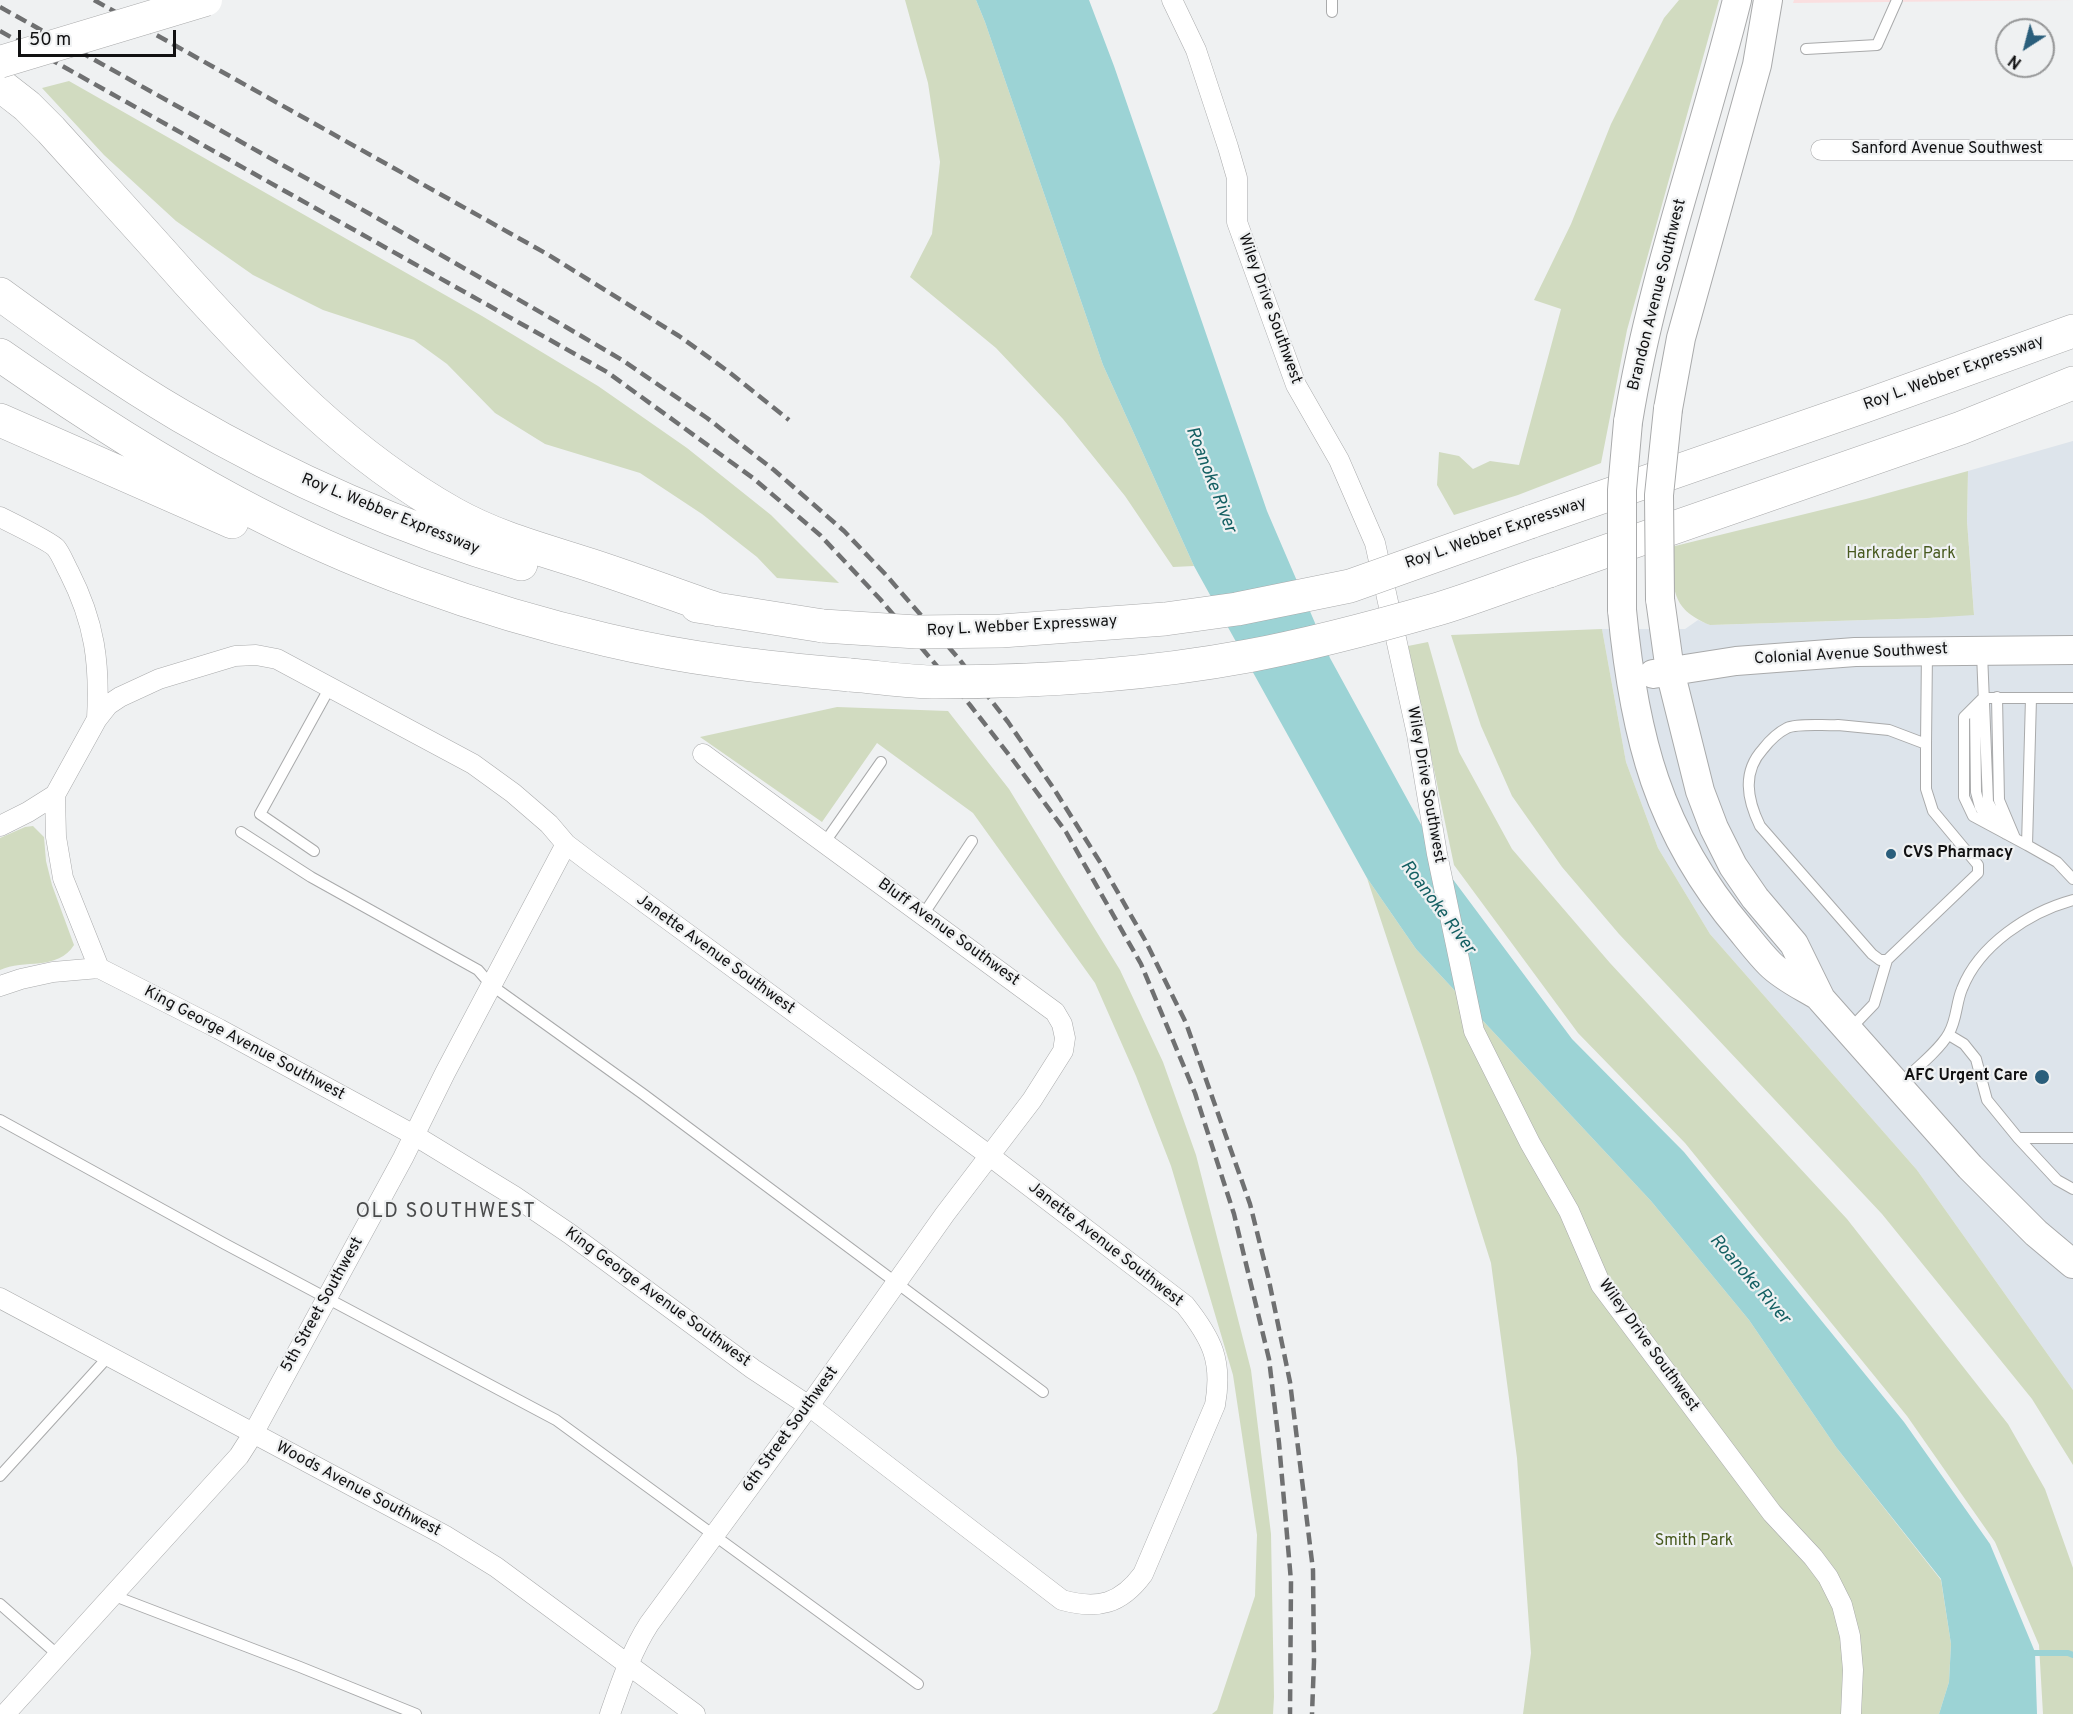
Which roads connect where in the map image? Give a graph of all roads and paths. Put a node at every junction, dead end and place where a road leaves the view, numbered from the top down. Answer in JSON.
{"nodes":[{"id":1,"x":206,"y":0,"type":"edge"},
{"id":2,"x":1172,"y":0,"type":"edge"},
{"id":3,"x":1332,"y":0,"type":"edge"},
{"id":4,"x":1737,"y":0,"type":"edge"},
{"id":5,"x":1768,"y":0,"type":"edge"},
{"id":6,"x":1897,"y":0,"type":"edge"},
{"id":7,"x":1332,"y":12,"type":"dead end"},
{"id":8,"x":1806,"y":50,"type":"dead end"},
{"id":9,"x":0,"y":63,"type":"edge"},
{"id":10,"x":0,"y":85,"type":"edge"},
{"id":11,"x":1821,"y":150,"type":"dead end"},
{"id":12,"x":2073,"y":150,"type":"edge"},
{"id":13,"x":0,"y":294,"type":"edge"},
{"id":14,"x":2073,"y":331,"type":"edge"},
{"id":15,"x":0,"y":355,"type":"edge"},
{"id":16,"x":2073,"y":383,"type":"edge"},
{"id":17,"x":2073,"y":403,"type":"edge"},
{"id":18,"x":0,"y":420,"type":"edge"},
{"id":19,"x":1961,"y":428,"type":"junction"},
{"id":20,"x":0,"y":517,"type":"edge"},
{"id":21,"x":455,"y":597,"type":"junction"},
{"id":22,"x":719,"y":610,"type":"junction"},
{"id":23,"x":1927,"y":650,"type":"junction"},
{"id":24,"x":1982,"y":650,"type":"junction"},
{"id":25,"x":2073,"y":650,"type":"edge"},
{"id":26,"x":1670,"y":671,"type":"junction"},
{"id":27,"x":1630,"y":677,"type":"junction"},
{"id":28,"x":330,"y":687,"type":"junction"},
{"id":29,"x":1997,"y":697,"type":"junction"},
{"id":30,"x":1983,"y":698,"type":"junction"},
{"id":31,"x":2031,"y":698,"type":"junction"},
{"id":32,"x":2073,"y":698,"type":"edge"},
{"id":33,"x":97,"y":719,"type":"junction"},
{"id":34,"x":1926,"y":744,"type":"junction"},
{"id":35,"x":703,"y":754,"type":"dead end"},
{"id":36,"x":881,"y":762,"type":"dead end"},
{"id":37,"x":55,"y":795,"type":"junction"},
{"id":38,"x":0,"y":826,"type":"edge"},
{"id":39,"x":241,"y":832,"type":"dead end"},
{"id":40,"x":2011,"y":837,"type":"junction"},
{"id":41,"x":972,"y":841,"type":"dead end"},
{"id":42,"x":825,"y":842,"type":"junction"},
{"id":43,"x":566,"y":844,"type":"junction"},
{"id":44,"x":2027,"y":844,"type":"junction"},
{"id":45,"x":314,"y":851,"type":"dead end"},
{"id":46,"x":2073,"y":879,"type":"edge"},
{"id":47,"x":2073,"y":900,"type":"edge"},
{"id":48,"x":923,"y":915,"type":"junction"},
{"id":49,"x":1887,"y":960,"type":"junction"},
{"id":50,"x":99,"y":968,"type":"junction"},
{"id":51,"x":491,"y":985,"type":"junction"},
{"id":52,"x":0,"y":986,"type":"edge"},
{"id":53,"x":1821,"y":999,"type":"junction"},
{"id":54,"x":1849,"y":1030,"type":"junction"},
{"id":55,"x":1949,"y":1035,"type":"junction"},
{"id":56,"x":1898,"y":1085,"type":"junction"},
{"id":57,"x":0,"y":1120,"type":"edge"},
{"id":58,"x":414,"y":1135,"type":"junction"},
{"id":59,"x":2018,"y":1138,"type":"junction"},
{"id":60,"x":2073,"y":1138,"type":"edge"},
{"id":61,"x":990,"y":1156,"type":"junction"},
{"id":62,"x":2073,"y":1189,"type":"edge"},
{"id":63,"x":2073,"y":1264,"type":"edge"},
{"id":64,"x":898,"y":1283,"type":"junction"},
{"id":65,"x":0,"y":1298,"type":"edge"},
{"id":66,"x":327,"y":1298,"type":"junction"},
{"id":67,"x":108,"y":1357,"type":"junction"},
{"id":68,"x":1043,"y":1392,"type":"dead end"},
{"id":69,"x":809,"y":1406,"type":"junction"},
{"id":70,"x":253,"y":1434,"type":"junction"},
{"id":71,"x":0,"y":1476,"type":"edge"},
{"id":72,"x":715,"y":1535,"type":"junction"},
{"id":73,"x":112,"y":1596,"type":"junction"},
{"id":74,"x":1062,"y":1600,"type":"joint"},
{"id":75,"x":0,"y":1604,"type":"edge"},
{"id":76,"x":58,"y":1655,"type":"junction"},
{"id":77,"x":628,"y":1665,"type":"junction"},
{"id":78,"x":918,"y":1684,"type":"dead end"},
{"id":79,"x":5,"y":1714,"type":"edge"},
{"id":80,"x":416,"y":1714,"type":"edge"},
{"id":81,"x":610,"y":1714,"type":"edge"},
{"id":82,"x":695,"y":1714,"type":"edge"},
{"id":83,"x":1851,"y":1714,"type":"edge"}],
"edges":[{"from":1,"to":9,"type":"main road","bridge":true},
{"from":2,"to":83,"type":"street","name":"Wiley Drive Southwest"},
{"from":3,"to":7,"type":"lane"},
{"from":4,"to":27,"type":"main road","name":"Brandon Avenue Southwest","bridge":true},
{"from":5,"to":26,"type":"main road","name":"Brandon Avenue Southwest","bridge":true},
{"from":6,"to":8,"type":"lane"},
{"from":10,"to":22,"type":"highway"},
{"from":11,"to":12,"type":"street","name":"Sanford Avenue Southwest"},
{"from":13,"to":22,"type":"highway","name":"Roy L. Webber Expressway"},
{"from":14,"to":22,"type":"highway","name":"Roy L. Webber Expressway","bridge":true},
{"from":15,"to":21,"type":"highway"},
{"from":16,"to":19,"type":"highway"},
{"from":17,"to":19,"type":"highway"},
{"from":18,"to":21,"type":"highway"},
{"from":19,"to":21,"type":"highway","bridge":true},
{"from":20,"to":33,"type":"street"},
{"from":23,"to":24,"type":"main road","name":"Colonial Avenue Southwest"},
{"from":23,"to":26,"type":"main road","name":"Colonial Avenue Southwest"},
{"from":23,"to":34,"type":"lane"},
{"from":24,"to":25,"type":"main road","name":"Colonial Avenue Southwest"},
{"from":24,"to":30,"type":"lane"},
{"from":26,"to":27,"type":"main road","name":"Colonial Avenue Southwest"},
{"from":26,"to":53,"type":"main road","name":"Brandon Avenue Southwest"},
{"from":27,"to":53,"type":"main road","name":"Brandon Avenue Southwest"},
{"from":28,"to":33,"type":"street","name":"Janette Avenue Southwest"},
{"from":28,"to":43,"type":"street","name":"Janette Avenue Southwest"},
{"from":28,"to":45,"type":"lane"},
{"from":29,"to":30,"type":"lane"},
{"from":29,"to":31,"type":"lane"},
{"from":29,"to":40,"type":"lane"},
{"from":30,"to":40,"type":"lane"},
{"from":30,"to":40,"type":"lane"},
{"from":31,"to":32,"type":"lane"},
{"from":31,"to":44,"type":"lane"},
{"from":33,"to":37,"type":"street"},
{"from":34,"to":49,"type":"lane"},
{"from":34,"to":49,"type":"lane"},
{"from":35,"to":42,"type":"street","name":"Bluff Avenue Southwest"},
{"from":36,"to":42,"type":"lane"},
{"from":37,"to":38,"type":"street"},
{"from":37,"to":50,"type":"street"},
{"from":39,"to":51,"type":"lane"},
{"from":40,"to":44,"type":"lane"},
{"from":41,"to":48,"type":"lane"},
{"from":42,"to":48,"type":"street","name":"Bluff Avenue Southwest"},
{"from":43,"to":51,"type":"street","name":"5th Street Southwest"},
{"from":43,"to":61,"type":"street","name":"Janette Avenue Southwest"},
{"from":44,"to":46,"type":"lane"},
{"from":47,"to":55,"type":"lane"},
{"from":48,"to":61,"type":"street","name":"Bluff Avenue Southwest"},
{"from":49,"to":54,"type":"lane"},
{"from":50,"to":52,"type":"street"},
{"from":50,"to":58,"type":"street","name":"King George Avenue Southwest"},
{"from":51,"to":58,"type":"street","name":"5th Street Southwest"},
{"from":51,"to":64,"type":"lane"},
{"from":53,"to":54,"type":"main road","name":"Brandon Avenue Southwest"},
{"from":54,"to":56,"type":"main road","name":"Brandon Avenue Southwest"},
{"from":55,"to":56,"type":"lane"},
{"from":55,"to":59,"type":"lane"},
{"from":56,"to":63,"type":"main road","name":"Brandon Avenue Southwest"},
{"from":57,"to":66,"type":"lane"},
{"from":58,"to":66,"type":"street","name":"5th Street Southwest"},
{"from":58,"to":69,"type":"street","name":"King George Avenue Southwest"},
{"from":59,"to":60,"type":"lane"},
{"from":59,"to":62,"type":"lane"},
{"from":61,"to":64,"type":"street","name":"6th Street Southwest"},
{"from":61,"to":74,"type":"street","name":"Janette Avenue Southwest"},
{"from":64,"to":68,"type":"lane"},
{"from":64,"to":69,"type":"street","name":"6th Street Southwest"},
{"from":65,"to":67,"type":"street","name":"Woods Avenue Southwest"},
{"from":66,"to":70,"type":"street","name":"5th Street Southwest"},
{"from":66,"to":72,"type":"lane"},
{"from":67,"to":70,"type":"street","name":"Woods Avenue Southwest"},
{"from":67,"to":71,"type":"lane"},
{"from":69,"to":72,"type":"street","name":"6th Street Southwest"},
{"from":69,"to":74,"type":"street","name":"King George Avenue Southwest"},
{"from":70,"to":73,"type":"street","name":"5th Street Southwest"},
{"from":70,"to":77,"type":"street","name":"Woods Avenue Southwest"},
{"from":72,"to":77,"type":"street","name":"6th Street Southwest"},
{"from":72,"to":78,"type":"lane"},
{"from":73,"to":76,"type":"street","name":"5th Street Southwest"},
{"from":73,"to":80,"type":"lane"},
{"from":75,"to":76,"type":"lane"},
{"from":76,"to":79,"type":"street","name":"5th Street Southwest"},
{"from":77,"to":81,"type":"street","name":"6th Street Southwest"},
{"from":77,"to":82,"type":"street","name":"Woods Avenue Southwest"}]}
